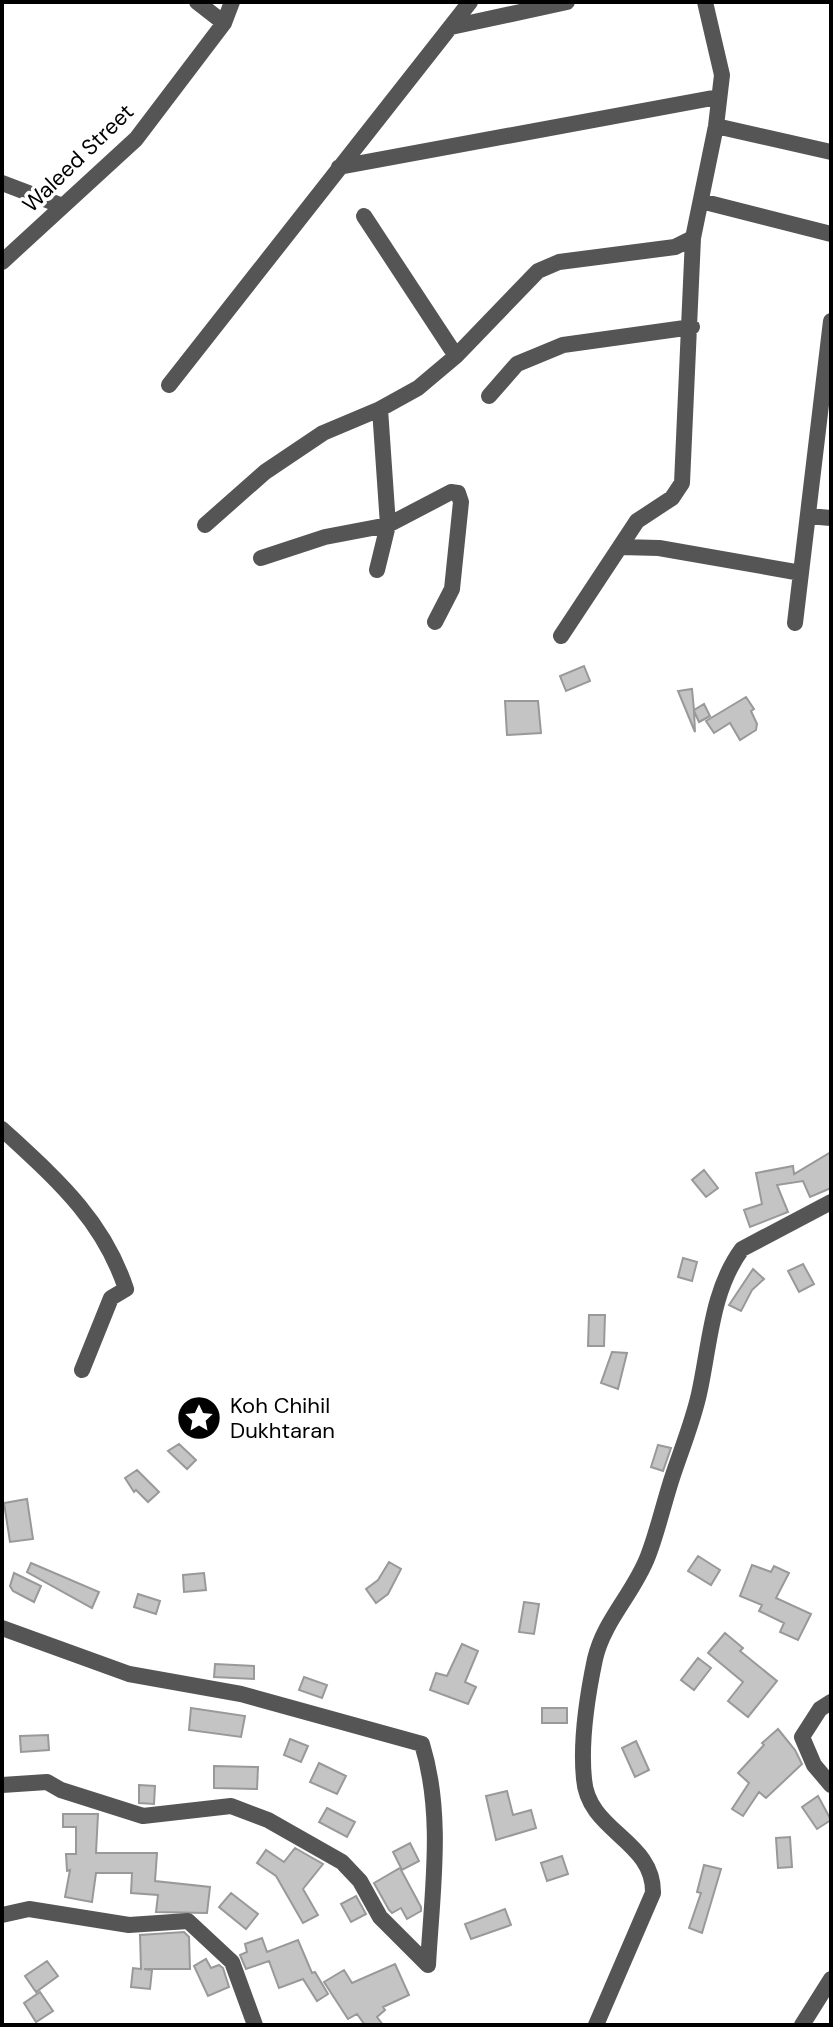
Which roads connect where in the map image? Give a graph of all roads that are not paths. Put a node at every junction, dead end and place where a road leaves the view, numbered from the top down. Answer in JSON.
{"nodes":[{"id":1,"x":197,"y":2,"type":"edge"},
{"id":2,"x":232,"y":2,"type":"edge"},
{"id":3,"x":470,"y":2,"type":"edge"},
{"id":4,"x":567,"y":2,"type":"edge"},
{"id":5,"x":705,"y":2,"type":"edge"},
{"id":6,"x":224,"y":23,"type":"junction"},
{"id":7,"x":451,"y":27,"type":"junction"},
{"id":8,"x":718,"y":97,"type":"junction"},
{"id":9,"x":716,"y":126,"type":"junction"},
{"id":10,"x":831,"y":152,"type":"edge"},
{"id":11,"x":339,"y":167,"type":"junction"},
{"id":12,"x":2,"y":183,"type":"edge"},
{"id":13,"x":701,"y":201,"type":"junction"},
{"id":14,"x":60,"y":205,"type":"junction"},
{"id":15,"x":364,"y":216,"type":"dead end"},
{"id":16,"x":831,"y":234,"type":"edge"},
{"id":17,"x":693,"y":238,"type":"junction"},
{"id":18,"x":2,"y":262,"type":"edge"},
{"id":19,"x":831,"y":321,"type":"edge"},
{"id":20,"x":692,"y":327,"type":"junction"},
{"id":21,"x":456,"y":356,"type":"junction"},
{"id":22,"x":169,"y":385,"type":"dead end"},
{"id":23,"x":489,"y":396,"type":"dead end"},
{"id":24,"x":380,"y":409,"type":"junction"},
{"id":25,"x":808,"y":516,"type":"junction"},
{"id":26,"x":831,"y":518,"type":"edge"},
{"id":27,"x":205,"y":525,"type":"dead end"},
{"id":28,"x":388,"y":525,"type":"junction"},
{"id":29,"x":620,"y":547,"type":"junction"},
{"id":30,"x":261,"y":558,"type":"dead end"},
{"id":31,"x":377,"y":570,"type":"dead end"},
{"id":32,"x":801,"y":573,"type":"junction"},
{"id":33,"x":435,"y":622,"type":"dead end"},
{"id":34,"x":795,"y":623,"type":"dead end"},
{"id":35,"x":561,"y":636,"type":"dead end"},
{"id":36,"x":2,"y":1129,"type":"edge"},
{"id":37,"x":831,"y":1202,"type":"edge"},
{"id":38,"x":82,"y":1370,"type":"dead end"},
{"id":39,"x":2,"y":1628,"type":"edge"},
{"id":40,"x":831,"y":1702,"type":"edge"},
{"id":41,"x":2,"y":1785,"type":"edge"},
{"id":42,"x":831,"y":1785,"type":"edge"},
{"id":43,"x":2,"y":1915,"type":"edge"},
{"id":44,"x":831,"y":1979,"type":"edge"},
{"id":45,"x":255,"y":2025,"type":"edge"},
{"id":46,"x":596,"y":2025,"type":"edge"},
{"id":47,"x":802,"y":2025,"type":"edge"}],
"edges":[{"from":1,"to":6,"type":"street"},
{"from":2,"to":6,"type":"street","name":"Waleed Street"},
{"from":3,"to":7,"type":"street"},
{"from":4,"to":7,"type":"street"},
{"from":5,"to":8,"type":"street"},
{"from":6,"to":14,"type":"street","name":"Waleed Street"},
{"from":7,"to":11,"type":"street"},
{"from":8,"to":9,"type":"street"},
{"from":8,"to":11,"type":"street"},
{"from":9,"to":10,"type":"street"},
{"from":9,"to":13,"type":"street"},
{"from":11,"to":22,"type":"street"},
{"from":12,"to":14,"type":"street"},
{"from":13,"to":16,"type":"street"},
{"from":13,"to":17,"type":"street"},
{"from":14,"to":18,"type":"street","name":"Waleed Street"},
{"from":15,"to":21,"type":"street"},
{"from":17,"to":20,"type":"street"},
{"from":17,"to":21,"type":"street"},
{"from":19,"to":25,"type":"street"},
{"from":20,"to":23,"type":"street"},
{"from":20,"to":29,"type":"street"},
{"from":21,"to":24,"type":"street"},
{"from":24,"to":27,"type":"street"},
{"from":24,"to":28,"type":"street"},
{"from":25,"to":26,"type":"street"},
{"from":25,"to":32,"type":"street"},
{"from":28,"to":30,"type":"street"},
{"from":28,"to":31,"type":"street"},
{"from":28,"to":33,"type":"street"},
{"from":29,"to":32,"type":"street"},
{"from":29,"to":35,"type":"street"},
{"from":32,"to":34,"type":"street"},
{"from":36,"to":38,"type":"street"},
{"from":37,"to":46,"type":"street"},
{"from":39,"to":41,"type":"street"},
{"from":40,"to":42,"type":"street"},
{"from":43,"to":45,"type":"street"},
{"from":44,"to":47,"type":"street"}]}
